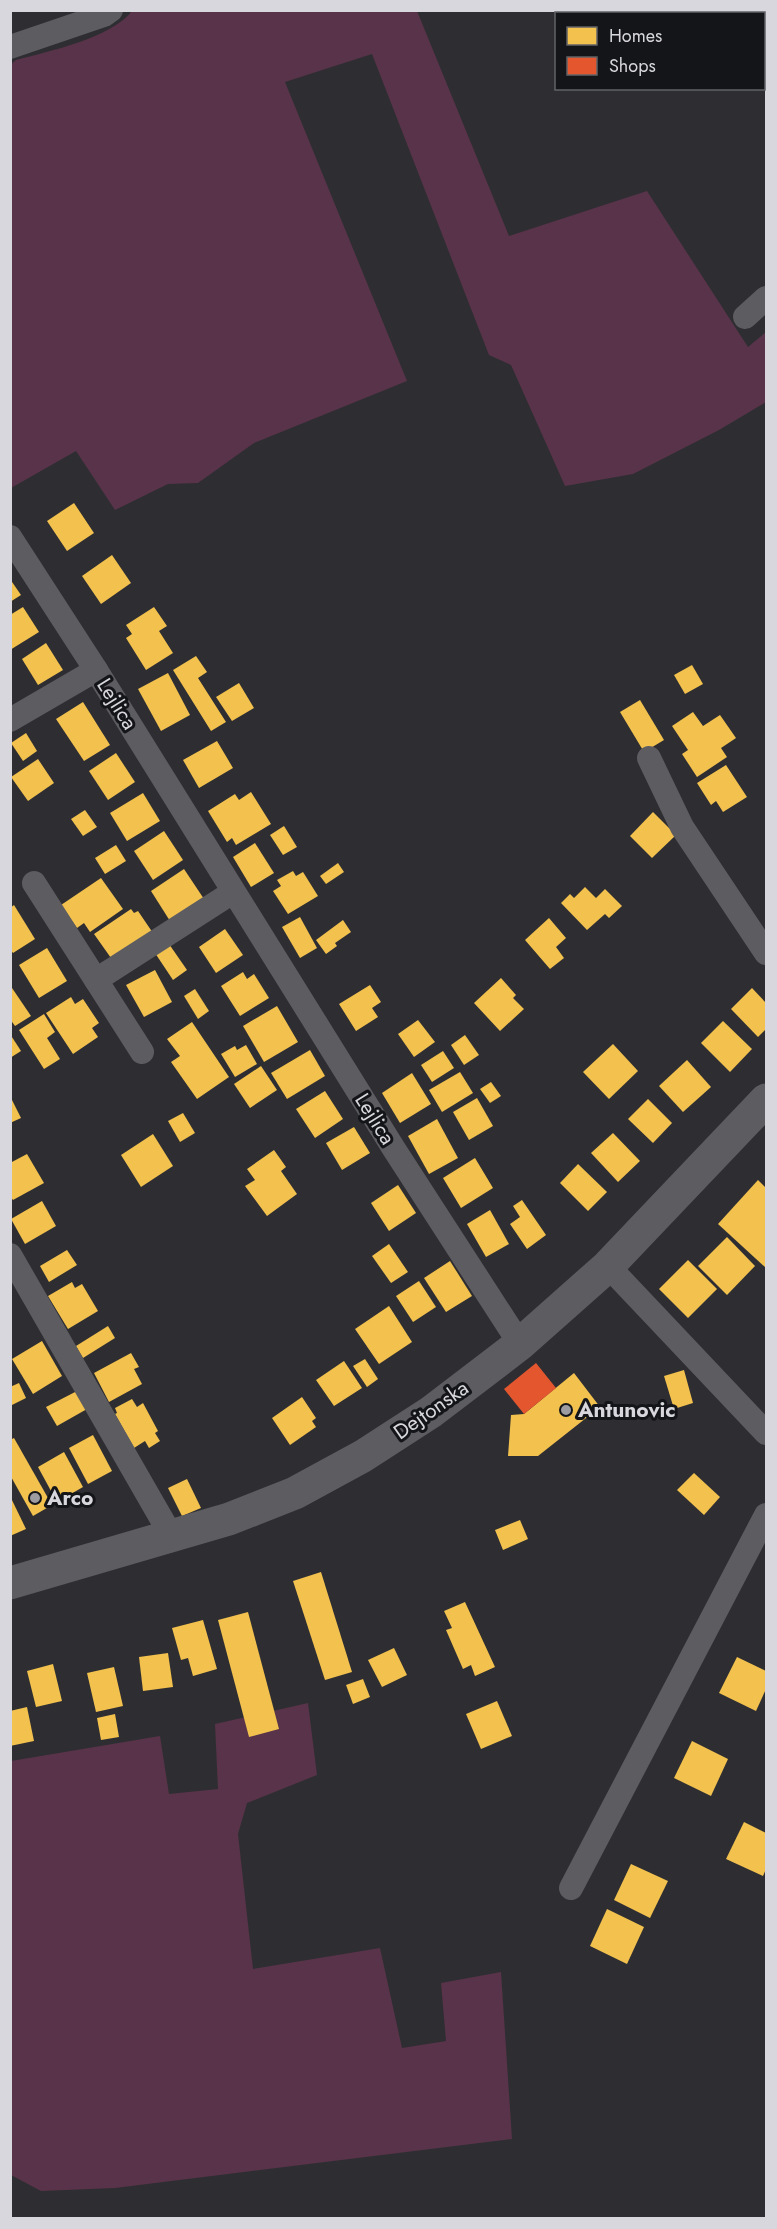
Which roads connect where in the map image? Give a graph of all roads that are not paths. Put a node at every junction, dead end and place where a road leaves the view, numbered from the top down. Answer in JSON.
{"nodes":[{"id":1,"x":111,"y":10,"type":"edge"},
{"id":2,"x":10,"y":47,"type":"edge"},
{"id":3,"x":766,"y":297,"type":"edge"},
{"id":4,"x":745,"y":317,"type":"dead end"},
{"id":5,"x":10,"y":537,"type":"edge"},
{"id":6,"x":96,"y":670,"type":"junction"},
{"id":7,"x":10,"y":720,"type":"edge"},
{"id":8,"x":649,"y":758,"type":"dead end"},
{"id":9,"x":34,"y":883,"type":"dead end"},
{"id":10,"x":233,"y":892,"type":"junction"},
{"id":11,"x":766,"y":953,"type":"edge"},
{"id":12,"x":96,"y":980,"type":"junction"},
{"id":13,"x":142,"y":1052,"type":"dead end"},
{"id":14,"x":766,"y":1100,"type":"edge"},
{"id":15,"x":10,"y":1255,"type":"edge"},
{"id":16,"x":609,"y":1266,"type":"junction"},
{"id":17,"x":520,"y":1344,"type":"junction"},
{"id":18,"x":766,"y":1433,"type":"edge"},
{"id":19,"x":766,"y":1515,"type":"edge"},
{"id":20,"x":172,"y":1537,"type":"junction"},
{"id":21,"x":10,"y":1583,"type":"edge"},
{"id":22,"x":571,"y":1888,"type":"dead end"}],
"edges":[{"from":1,"to":2,"type":"street"},
{"from":3,"to":4,"type":"street"},
{"from":5,"to":6,"type":"street","name":"Lejlica"},
{"from":6,"to":7,"type":"street","name":"Lejlica"},
{"from":6,"to":10,"type":"street","name":"Lejlica"},
{"from":8,"to":11,"type":"street"},
{"from":9,"to":12,"type":"street"},
{"from":10,"to":12,"type":"street"},
{"from":10,"to":17,"type":"street","name":"Lejlica"},
{"from":12,"to":13,"type":"street"},
{"from":14,"to":16,"type":"main road","name":"Dejtonska"},
{"from":15,"to":20,"type":"street"},
{"from":16,"to":17,"type":"main road","name":"Dejtonska"},
{"from":16,"to":18,"type":"street"},
{"from":17,"to":20,"type":"main road","name":"Dejtonska"},
{"from":19,"to":22,"type":"street"},
{"from":20,"to":21,"type":"main road","name":"Dejtonska"}]}
